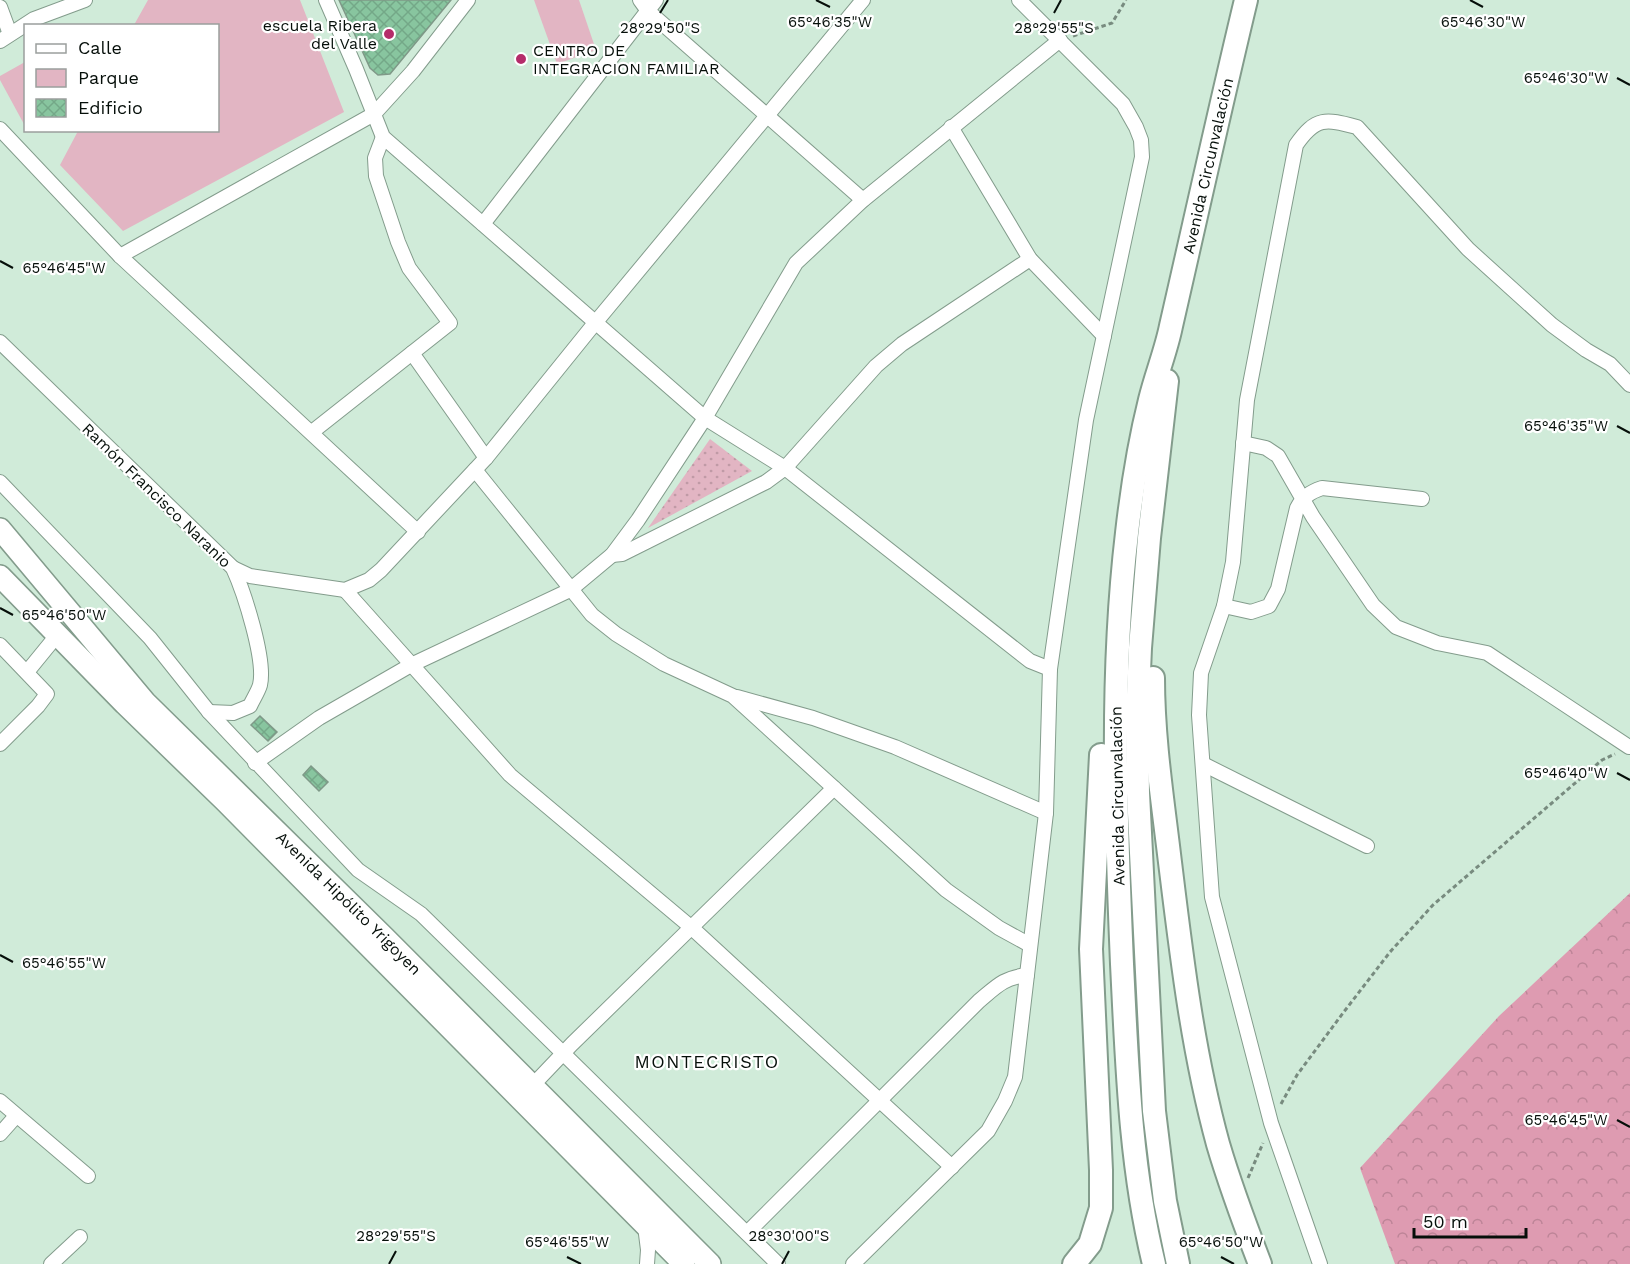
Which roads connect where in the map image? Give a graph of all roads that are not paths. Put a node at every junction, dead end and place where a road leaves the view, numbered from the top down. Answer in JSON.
{"nodes":[{"id":1,"x":85,"y":0,"type":"edge"},
{"id":2,"x":326,"y":0,"type":"edge"},
{"id":3,"x":468,"y":0,"type":"edge"},
{"id":4,"x":863,"y":0,"type":"edge"},
{"id":5,"x":1019,"y":0,"type":"edge"},
{"id":6,"x":1246,"y":0,"type":"edge"},
{"id":7,"x":648,"y":4,"type":"edge"},
{"id":8,"x":0,"y":7,"type":"edge"},
{"id":9,"x":26,"y":24,"type":"edge"},
{"id":10,"x":24,"y":25,"type":"edge"},
{"id":11,"x":5,"y":37,"type":"edge"},
{"id":12,"x":1060,"y":40,"type":"junction"},
{"id":13,"x":374,"y":114,"type":"junction"},
{"id":14,"x":767,"y":115,"type":"junction"},
{"id":15,"x":951,"y":127,"type":"junction"},
{"id":16,"x":0,"y":129,"type":"edge"},
{"id":17,"x":383,"y":137,"type":"junction"},
{"id":18,"x":863,"y":200,"type":"junction"},
{"id":19,"x":483,"y":224,"type":"junction"},
{"id":20,"x":120,"y":256,"type":"junction"},
{"id":21,"x":1030,"y":259,"type":"junction"},
{"id":22,"x":595,"y":323,"type":"junction"},
{"id":23,"x":1170,"y":331,"type":"junction"},
{"id":24,"x":1104,"y":336,"type":"junction"},
{"id":25,"x":0,"y":342,"type":"edge"},
{"id":26,"x":412,"y":353,"type":"junction"},
{"id":27,"x":1630,"y":385,"type":"edge"},
{"id":28,"x":705,"y":418,"type":"junction"},
{"id":29,"x":312,"y":432,"type":"junction"},
{"id":30,"x":1160,"y":443,"type":"junction"},
{"id":31,"x":1243,"y":443,"type":"junction"},
{"id":32,"x":486,"y":458,"type":"junction"},
{"id":33,"x":785,"y":468,"type":"junction"},
{"id":34,"x":475,"y":470,"type":"junction"},
{"id":35,"x":0,"y":482,"type":"edge"},
{"id":36,"x":1303,"y":498,"type":"junction"},
{"id":37,"x":1422,"y":499,"type":"dead end"},
{"id":38,"x":0,"y":529,"type":"edge"},
{"id":39,"x":418,"y":532,"type":"junction"},
{"id":40,"x":1127,"y":533,"type":"junction"},
{"id":41,"x":612,"y":555,"type":"junction"},
{"id":42,"x":233,"y":568,"type":"junction"},
{"id":43,"x":0,"y":576,"type":"edge"},
{"id":44,"x":345,"y":590,"type":"junction"},
{"id":45,"x":570,"y":590,"type":"junction"},
{"id":46,"x":1224,"y":606,"type":"junction"},
{"id":47,"x":58,"y":634,"type":"junction"},
{"id":48,"x":0,"y":645,"type":"edge"},
{"id":49,"x":411,"y":665,"type":"junction"},
{"id":50,"x":1050,"y":669,"type":"junction"},
{"id":51,"x":27,"y":672,"type":"junction"},
{"id":52,"x":733,"y":696,"type":"junction"},
{"id":53,"x":209,"y":712,"type":"junction"},
{"id":54,"x":0,"y":744,"type":"edge"},
{"id":55,"x":1629,"y":747,"type":"edge"},
{"id":56,"x":255,"y":763,"type":"junction"},
{"id":57,"x":1203,"y":764,"type":"junction"},
{"id":58,"x":834,"y":788,"type":"junction"},
{"id":59,"x":1046,"y":813,"type":"junction"},
{"id":60,"x":1367,"y":846,"type":"dead end"},
{"id":61,"x":692,"y":927,"type":"junction"},
{"id":62,"x":1030,"y":945,"type":"junction"},
{"id":63,"x":1027,"y":975,"type":"junction"},
{"id":64,"x":564,"y":1054,"type":"junction"},
{"id":65,"x":532,"y":1086,"type":"junction"},
{"id":66,"x":0,"y":1101,"type":"edge"},
{"id":67,"x":880,"y":1101,"type":"junction"},
{"id":68,"x":16,"y":1116,"type":"junction"},
{"id":69,"x":0,"y":1134,"type":"edge"},
{"id":70,"x":952,"y":1167,"type":"junction"},
{"id":71,"x":88,"y":1176,"type":"dead end"},
{"id":72,"x":644,"y":1224,"type":"junction"},
{"id":73,"x":747,"y":1233,"type":"junction"},
{"id":74,"x":80,"y":1237,"type":"dead end"},
{"id":75,"x":1153,"y":1260,"type":"edge"},
{"id":76,"x":1177,"y":1262,"type":"edge"},
{"id":77,"x":51,"y":1264,"type":"edge"},
{"id":78,"x":647,"y":1264,"type":"edge"},
{"id":79,"x":684,"y":1264,"type":"edge"},
{"id":80,"x":710,"y":1264,"type":"edge"},
{"id":81,"x":778,"y":1264,"type":"edge"},
{"id":82,"x":853,"y":1264,"type":"edge"},
{"id":83,"x":1074,"y":1264,"type":"edge"},
{"id":84,"x":1260,"y":1264,"type":"edge"},
{"id":85,"x":1320,"y":1264,"type":"edge"}],
"edges":[{"from":1,"to":9,"type":"street"},
{"from":2,"to":13,"type":"street"},
{"from":3,"to":13,"type":"street"},
{"from":4,"to":14,"type":"street"},
{"from":5,"to":12,"type":"street"},
{"from":6,"to":23,"type":"highway","name":"Avenida Circunvalación"},
{"from":7,"to":14,"type":"street"},
{"from":7,"to":19,"type":"street"},
{"from":8,"to":11,"type":"street"},
{"from":10,"to":11,"type":"street"},
{"from":12,"to":15,"type":"street"},
{"from":12,"to":24,"type":"street"},
{"from":13,"to":17,"type":"street"},
{"from":13,"to":20,"type":"street"},
{"from":14,"to":18,"type":"street"},
{"from":14,"to":22,"type":"street"},
{"from":15,"to":18,"type":"street"},
{"from":15,"to":21,"type":"street"},
{"from":16,"to":20,"type":"street"},
{"from":17,"to":19,"type":"street"},
{"from":17,"to":26,"type":"street"},
{"from":18,"to":28,"type":"street"},
{"from":19,"to":22,"type":"street"},
{"from":20,"to":29,"type":"street"},
{"from":21,"to":24,"type":"street"},
{"from":21,"to":33,"type":"street"},
{"from":22,"to":28,"type":"street"},
{"from":22,"to":32,"type":"street"},
{"from":23,"to":30,"type":"highway","name":"Avenida Circunvalación"},
{"from":23,"to":40,"type":"highway","name":"Avenida Circunvalación"},
{"from":24,"to":50,"type":"street"},
{"from":25,"to":42,"type":"street","name":"Ramón Francisco Naranio"},
{"from":26,"to":29,"type":"street"},
{"from":26,"to":32,"type":"street"},
{"from":27,"to":31,"type":"street"},
{"from":28,"to":33,"type":"street"},
{"from":28,"to":41,"type":"street"},
{"from":29,"to":39,"type":"street"},
{"from":30,"to":76,"type":"highway","name":"Avenida Circunvalación"},
{"from":30,"to":84,"type":"highway"},
{"from":31,"to":36,"type":"street"},
{"from":31,"to":46,"type":"street"},
{"from":32,"to":34,"type":"street"},
{"from":33,"to":41,"type":"street"},
{"from":33,"to":50,"type":"street"},
{"from":34,"to":39,"type":"street"},
{"from":34,"to":45,"type":"street"},
{"from":35,"to":53,"type":"street"},
{"from":36,"to":37,"type":"street"},
{"from":36,"to":46,"type":"street"},
{"from":36,"to":55,"type":"street"},
{"from":38,"to":65,"type":"main road","name":"Avenida Hipólito Yrigoyen"},
{"from":39,"to":44,"type":"street"},
{"from":40,"to":75,"type":"highway","name":"Avenida Circunvalación"},
{"from":40,"to":83,"type":"highway"},
{"from":41,"to":45,"type":"street"},
{"from":42,"to":44,"type":"street"},
{"from":42,"to":53,"type":"street","name":"Ramón Francisco Naranio"},
{"from":43,"to":47,"type":"main road","name":"Avenida Hipólito Yrigoyen"},
{"from":44,"to":49,"type":"street"},
{"from":45,"to":49,"type":"street"},
{"from":45,"to":52,"type":"street"},
{"from":46,"to":57,"type":"street"},
{"from":47,"to":51,"type":"street"},
{"from":47,"to":72,"type":"main road","name":"Avenida Hipólito Yrigoyen"},
{"from":48,"to":51,"type":"street"},
{"from":49,"to":56,"type":"street"},
{"from":49,"to":61,"type":"street"},
{"from":50,"to":59,"type":"street"},
{"from":51,"to":54,"type":"street"},
{"from":52,"to":58,"type":"street"},
{"from":52,"to":59,"type":"street"},
{"from":53,"to":56,"type":"street"},
{"from":56,"to":64,"type":"street"},
{"from":57,"to":60,"type":"street"},
{"from":57,"to":85,"type":"street"},
{"from":58,"to":61,"type":"street"},
{"from":58,"to":62,"type":"street"},
{"from":59,"to":62,"type":"street"},
{"from":61,"to":64,"type":"street"},
{"from":61,"to":67,"type":"street"},
{"from":62,"to":63,"type":"street"},
{"from":63,"to":67,"type":"street"},
{"from":63,"to":70,"type":"street"},
{"from":64,"to":65,"type":"street"},
{"from":64,"to":73,"type":"street"},
{"from":65,"to":80,"type":"main road","name":"Avenida Hipólito Yrigoyen"},
{"from":66,"to":68,"type":"street"},
{"from":67,"to":70,"type":"street"},
{"from":67,"to":73,"type":"street"},
{"from":68,"to":69,"type":"street"},
{"from":68,"to":71,"type":"street"},
{"from":70,"to":82,"type":"street"},
{"from":72,"to":78,"type":"street"},
{"from":72,"to":79,"type":"main road","name":"Avenida Hipólito Yrigoyen"},
{"from":73,"to":81,"type":"street"},
{"from":74,"to":77,"type":"street"}]}
